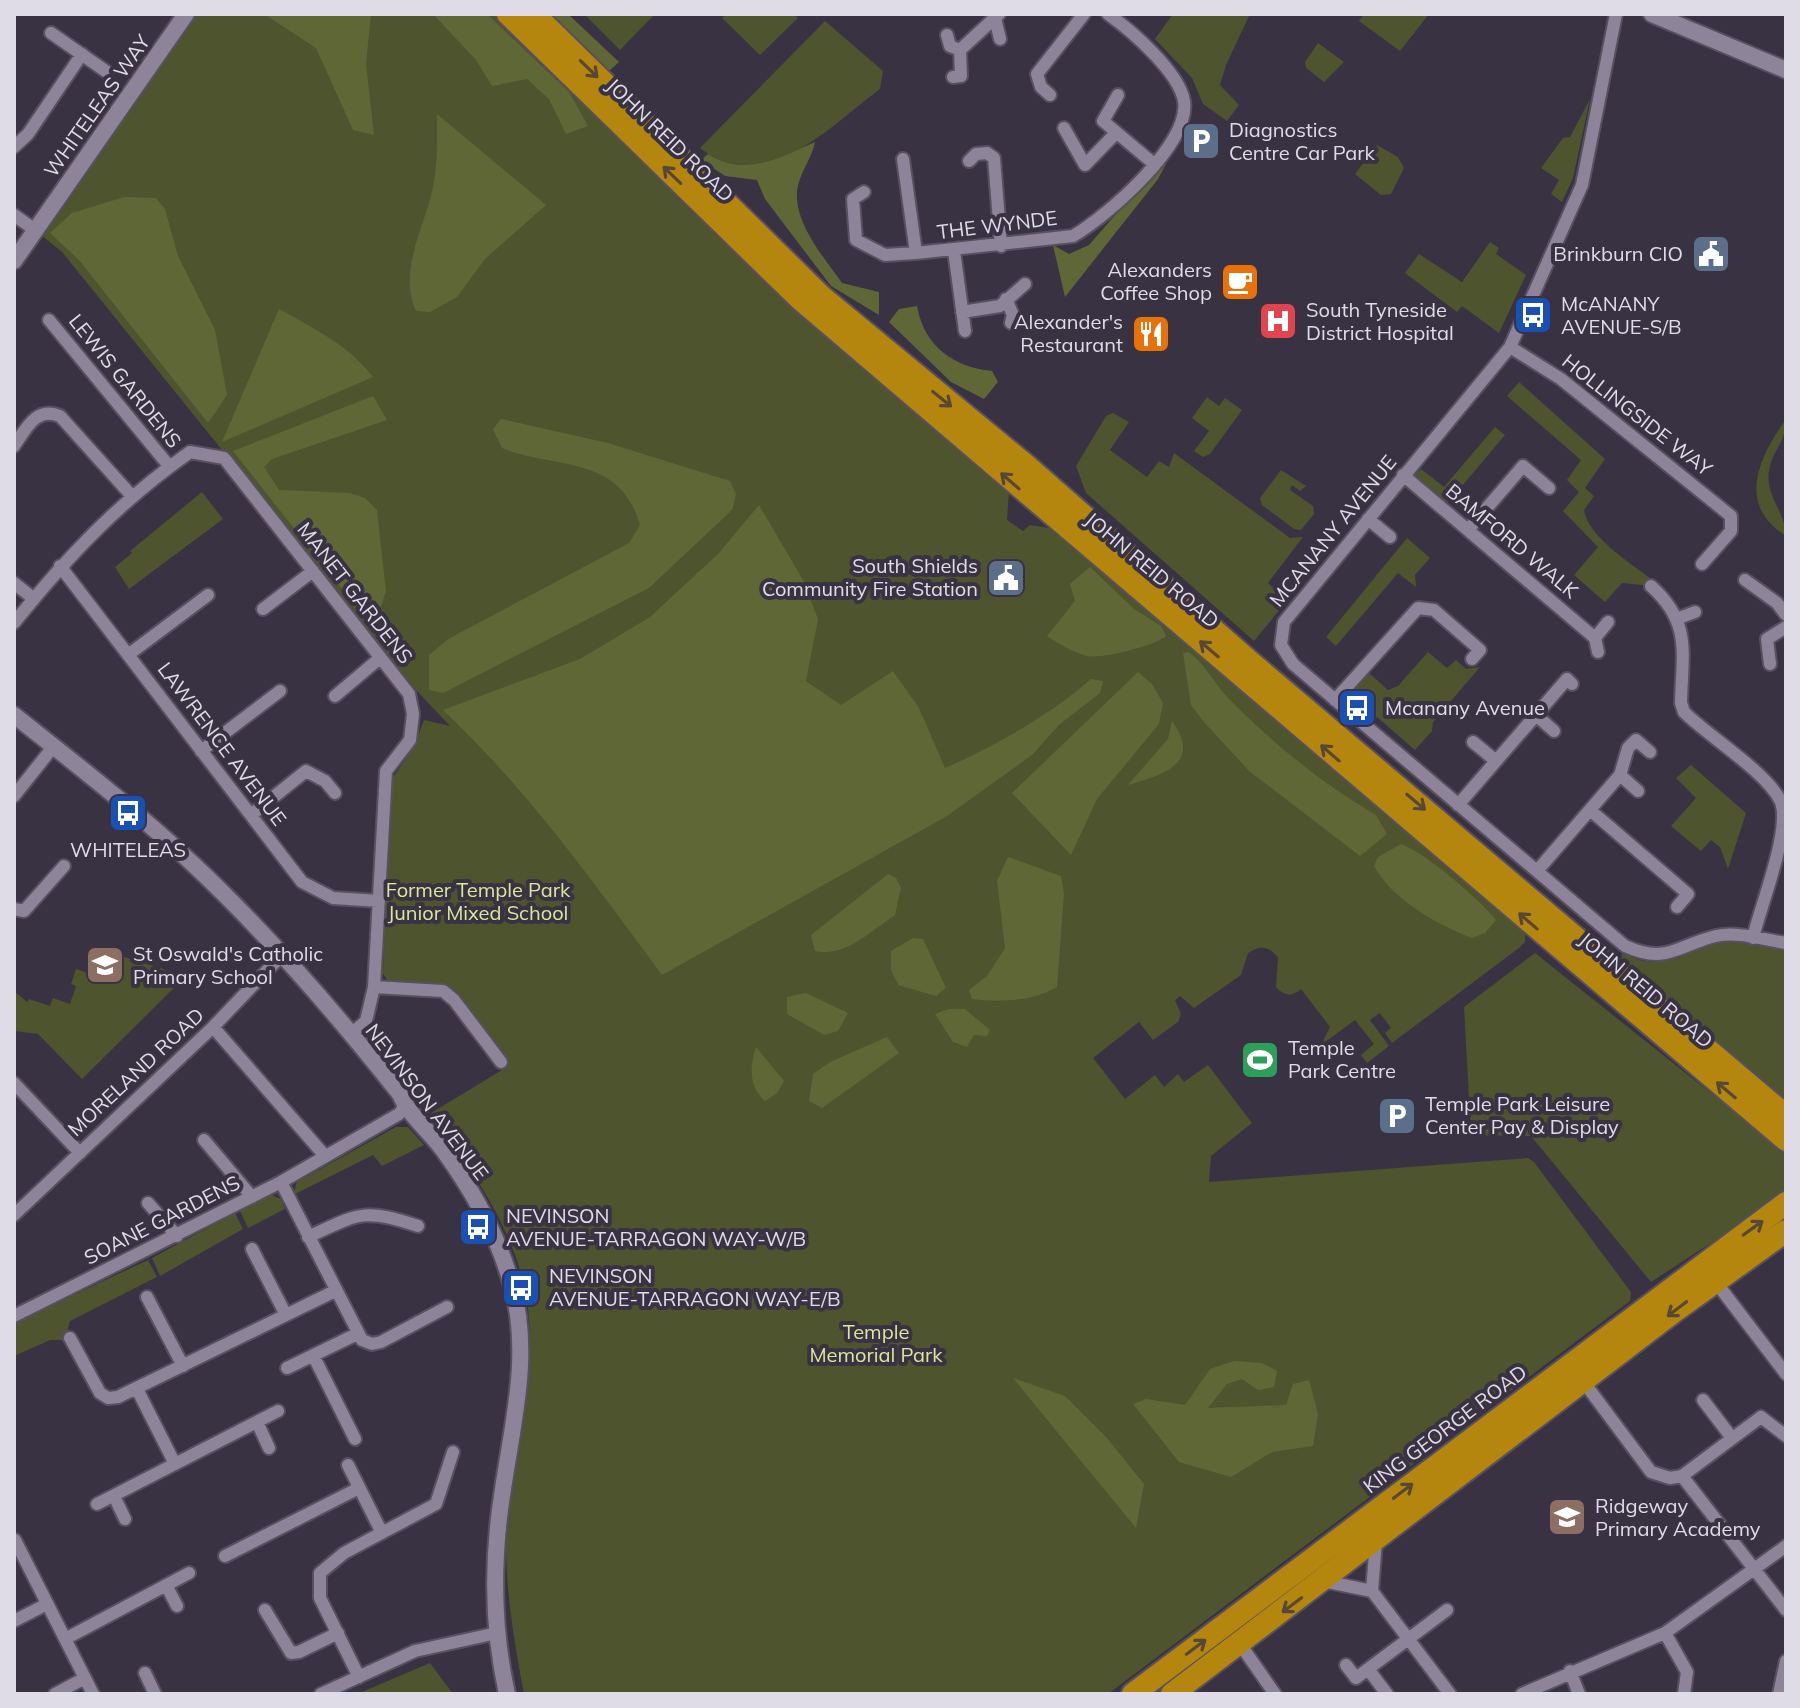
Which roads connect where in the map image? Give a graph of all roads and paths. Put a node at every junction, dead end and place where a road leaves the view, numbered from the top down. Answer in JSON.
{"nodes":[{"id":1,"x":186,"y":14,"type":"edge"},
{"id":2,"x":508,"y":14,"type":"edge"},
{"id":3,"x":534,"y":14,"type":"edge"},
{"id":4,"x":1084,"y":14,"type":"edge"},
{"id":5,"x":1108,"y":14,"type":"edge"},
{"id":6,"x":1616,"y":14,"type":"edge"},
{"id":7,"x":1652,"y":14,"type":"edge"},
{"id":8,"x":997,"y":16,"type":"edge"},
{"id":9,"x":51,"y":33,"type":"dead end"},
{"id":10,"x":947,"y":35,"type":"dead end"},
{"id":11,"x":1000,"y":39,"type":"dead end"},
{"id":12,"x":960,"y":50,"type":"junction"},
{"id":13,"x":82,"y":54,"type":"junction"},
{"id":14,"x":1786,"y":70,"type":"edge"},
{"id":15,"x":107,"y":72,"type":"dead end"},
{"id":16,"x":953,"y":77,"type":"dead end"},
{"id":17,"x":1050,"y":95,"type":"dead end"},
{"id":18,"x":1118,"y":95,"type":"dead end"},
{"id":19,"x":1064,"y":128,"type":"dead end"},
{"id":20,"x":1115,"y":134,"type":"junction"},
{"id":21,"x":14,"y":147,"type":"edge"},
{"id":22,"x":903,"y":159,"type":"dead end"},
{"id":23,"x":969,"y":161,"type":"dead end"},
{"id":24,"x":1154,"y":164,"type":"junction"},
{"id":25,"x":864,"y":192,"type":"dead end"},
{"id":26,"x":14,"y":215,"type":"edge"},
{"id":27,"x":35,"y":230,"type":"junction"},
{"id":28,"x":1001,"y":246,"type":"junction"},
{"id":29,"x":954,"y":251,"type":"junction"},
{"id":30,"x":916,"y":253,"type":"junction"},
{"id":31,"x":14,"y":261,"type":"edge"},
{"id":32,"x":1025,"y":284,"type":"dead end"},
{"id":33,"x":1006,"y":299,"type":"junction"},
{"id":34,"x":962,"y":312,"type":"junction"},
{"id":35,"x":49,"y":320,"type":"dead end"},
{"id":36,"x":1011,"y":323,"type":"dead end"},
{"id":37,"x":965,"y":331,"type":"dead end"},
{"id":38,"x":1510,"y":347,"type":"junction"},
{"id":39,"x":14,"y":446,"type":"edge"},
{"id":40,"x":169,"y":466,"type":"junction"},
{"id":41,"x":1403,"y":475,"type":"junction"},
{"id":42,"x":1549,"y":488,"type":"dead end"},
{"id":43,"x":131,"y":495,"type":"junction"},
{"id":44,"x":1368,"y":519,"type":"junction"},
{"id":45,"x":1468,"y":530,"type":"junction"},
{"id":46,"x":1390,"y":537,"type":"dead end"},
{"id":47,"x":1702,"y":564,"type":"dead end"},
{"id":48,"x":60,"y":566,"type":"junction"},
{"id":49,"x":313,"y":571,"type":"junction"},
{"id":50,"x":1745,"y":580,"type":"dead end"},
{"id":51,"x":14,"y":583,"type":"edge"},
{"id":52,"x":1651,"y":586,"type":"dead end"},
{"id":53,"x":208,"y":595,"type":"dead end"},
{"id":54,"x":34,"y":599,"type":"junction"},
{"id":55,"x":263,"y":609,"type":"dead end"},
{"id":56,"x":1695,"y":612,"type":"dead end"},
{"id":57,"x":1786,"y":615,"type":"edge"},
{"id":58,"x":1679,"y":618,"type":"junction"},
{"id":59,"x":1608,"y":622,"type":"dead end"},
{"id":60,"x":14,"y":623,"type":"edge"},
{"id":61,"x":1786,"y":627,"type":"edge"},
{"id":62,"x":1595,"y":638,"type":"junction"},
{"id":63,"x":1598,"y":652,"type":"dead end"},
{"id":64,"x":128,"y":655,"type":"junction"},
{"id":65,"x":380,"y":658,"type":"junction"},
{"id":66,"x":1472,"y":659,"type":"dead end"},
{"id":67,"x":1770,"y":664,"type":"dead end"},
{"id":68,"x":1572,"y":684,"type":"dead end"},
{"id":69,"x":280,"y":691,"type":"dead end"},
{"id":70,"x":335,"y":696,"type":"dead end"},
{"id":71,"x":1335,"y":700,"type":"junction"},
{"id":72,"x":14,"y":715,"type":"edge"},
{"id":73,"x":1536,"y":715,"type":"junction"},
{"id":74,"x":1554,"y":731,"type":"dead end"},
{"id":75,"x":1473,"y":742,"type":"dead end"},
{"id":76,"x":53,"y":747,"type":"junction"},
{"id":77,"x":201,"y":751,"type":"junction"},
{"id":78,"x":1650,"y":752,"type":"dead end"},
{"id":79,"x":1496,"y":761,"type":"junction"},
{"id":80,"x":1620,"y":775,"type":"junction"},
{"id":81,"x":1638,"y":791,"type":"dead end"},
{"id":82,"x":335,"y":793,"type":"dead end"},
{"id":83,"x":14,"y":796,"type":"edge"},
{"id":84,"x":1458,"y":805,"type":"junction"},
{"id":85,"x":1590,"y":810,"type":"junction"},
{"id":86,"x":251,"y":815,"type":"junction"},
{"id":87,"x":56,"y":868,"type":"dead end"},
{"id":88,"x":1537,"y":871,"type":"junction"},
{"id":89,"x":379,"y":901,"type":"junction"},
{"id":90,"x":1677,"y":907,"type":"dead end"},
{"id":91,"x":14,"y":909,"type":"edge"},
{"id":92,"x":1753,"y":938,"type":"junction"},
{"id":93,"x":1786,"y":943,"type":"edge"},
{"id":94,"x":281,"y":956,"type":"junction"},
{"id":95,"x":374,"y":987,"type":"junction"},
{"id":96,"x":213,"y":1027,"type":"junction"},
{"id":97,"x":352,"y":1033,"type":"junction"},
{"id":98,"x":501,"y":1062,"type":"dead end"},
{"id":99,"x":14,"y":1083,"type":"edge"},
{"id":100,"x":405,"y":1106,"type":"junction"},
{"id":101,"x":1786,"y":1116,"type":"edge"},
{"id":102,"x":204,"y":1140,"type":"dead end"},
{"id":103,"x":1786,"y":1140,"type":"edge"},
{"id":104,"x":80,"y":1153,"type":"junction"},
{"id":105,"x":325,"y":1156,"type":"junction"},
{"id":106,"x":281,"y":1182,"type":"junction"},
{"id":107,"x":252,"y":1197,"type":"junction"},
{"id":108,"x":148,"y":1203,"type":"dead end"},
{"id":109,"x":1786,"y":1203,"type":"edge"},
{"id":110,"x":14,"y":1215,"type":"edge"},
{"id":111,"x":418,"y":1226,"type":"dead end"},
{"id":112,"x":1786,"y":1231,"type":"edge"},
{"id":113,"x":177,"y":1236,"type":"junction"},
{"id":114,"x":308,"y":1237,"type":"junction"},
{"id":115,"x":252,"y":1249,"type":"dead end"},
{"id":116,"x":1715,"y":1281,"type":"junction"},
{"id":117,"x":335,"y":1291,"type":"junction"},
{"id":118,"x":147,"y":1297,"type":"dead end"},
{"id":119,"x":447,"y":1307,"type":"dead end"},
{"id":120,"x":286,"y":1315,"type":"junction"},
{"id":121,"x":14,"y":1316,"type":"edge"},
{"id":122,"x":357,"y":1334,"type":"junction"},
{"id":123,"x":70,"y":1338,"type":"dead end"},
{"id":124,"x":313,"y":1355,"type":"junction"},
{"id":125,"x":1596,"y":1358,"type":"junction"},
{"id":126,"x":183,"y":1366,"type":"junction"},
{"id":127,"x":287,"y":1368,"type":"dead end"},
{"id":128,"x":1786,"y":1374,"type":"edge"},
{"id":129,"x":1583,"y":1381,"type":"junction"},
{"id":130,"x":137,"y":1389,"type":"junction"},
{"id":131,"x":1703,"y":1400,"type":"dead end"},
{"id":132,"x":278,"y":1411,"type":"dead end"},
{"id":133,"x":257,"y":1422,"type":"junction"},
{"id":134,"x":1786,"y":1436,"type":"edge"},
{"id":135,"x":1732,"y":1438,"type":"junction"},
{"id":136,"x":355,"y":1439,"type":"dead end"},
{"id":137,"x":269,"y":1448,"type":"dead end"},
{"id":138,"x":453,"y":1452,"type":"dead end"},
{"id":139,"x":175,"y":1464,"type":"junction"},
{"id":140,"x":348,"y":1465,"type":"dead end"},
{"id":141,"x":1682,"y":1476,"type":"junction"},
{"id":142,"x":359,"y":1488,"type":"junction"},
{"id":143,"x":114,"y":1496,"type":"junction"},
{"id":144,"x":97,"y":1504,"type":"dead end"},
{"id":145,"x":125,"y":1519,"type":"dead end"},
{"id":146,"x":1362,"y":1522,"type":"junction"},
{"id":147,"x":382,"y":1533,"type":"junction"},
{"id":148,"x":15,"y":1540,"type":"edge"},
{"id":149,"x":1376,"y":1541,"type":"junction"},
{"id":150,"x":1786,"y":1546,"type":"edge"},
{"id":151,"x":225,"y":1556,"type":"dead end"},
{"id":152,"x":1308,"y":1562,"type":"junction"},
{"id":153,"x":1755,"y":1569,"type":"junction"},
{"id":154,"x":189,"y":1573,"type":"dead end"},
{"id":155,"x":1323,"y":1581,"type":"junction"},
{"id":156,"x":166,"y":1585,"type":"junction"},
{"id":157,"x":1372,"y":1591,"type":"junction"},
{"id":158,"x":47,"y":1604,"type":"junction"},
{"id":159,"x":177,"y":1606,"type":"dead end"},
{"id":160,"x":265,"y":1610,"type":"dead end"},
{"id":161,"x":1447,"y":1610,"type":"dead end"},
{"id":162,"x":1786,"y":1610,"type":"edge"},
{"id":163,"x":14,"y":1621,"type":"edge"},
{"id":164,"x":338,"y":1633,"type":"junction"},
{"id":165,"x":497,"y":1633,"type":"junction"},
{"id":166,"x":1665,"y":1633,"type":"junction"},
{"id":167,"x":65,"y":1639,"type":"junction"},
{"id":168,"x":1409,"y":1639,"type":"junction"},
{"id":169,"x":1240,"y":1644,"type":"junction"},
{"id":170,"x":1786,"y":1661,"type":"edge"},
{"id":171,"x":1346,"y":1665,"type":"dead end"},
{"id":172,"x":1368,"y":1669,"type":"junction"},
{"id":173,"x":1570,"y":1671,"type":"junction"},
{"id":174,"x":145,"y":1673,"type":"dead end"},
{"id":175,"x":359,"y":1677,"type":"junction"},
{"id":176,"x":85,"y":1678,"type":"junction"},
{"id":177,"x":166,"y":1680,"type":"dead end"},
{"id":178,"x":153,"y":1690,"type":"edge"},
{"id":179,"x":55,"y":1694,"type":"edge"},
{"id":180,"x":93,"y":1694,"type":"edge"},
{"id":181,"x":321,"y":1694,"type":"edge"},
{"id":182,"x":507,"y":1694,"type":"edge"},
{"id":183,"x":1133,"y":1694,"type":"edge"},
{"id":184,"x":1172,"y":1694,"type":"edge"},
{"id":185,"x":1275,"y":1694,"type":"edge"},
{"id":186,"x":1387,"y":1694,"type":"edge"},
{"id":187,"x":1450,"y":1694,"type":"edge"},
{"id":188,"x":1522,"y":1694,"type":"edge"},
{"id":189,"x":1579,"y":1694,"type":"edge"},
{"id":190,"x":1684,"y":1694,"type":"edge"},
{"id":191,"x":1779,"y":1694,"type":"edge"}],
"edges":[{"from":1,"to":27,"type":"street","name":"WHITELEAS WAY"},
{"from":103,"to":2,"type":"highway","name":"JOHN REID ROAD","one_way":true},
{"from":3,"to":101,"type":"highway","name":"JOHN REID ROAD","one_way":true},
{"from":4,"to":17,"type":"street"},
{"from":5,"to":24,"type":"street","name":"THE WYNDE"},
{"from":6,"to":38,"type":"street","name":"MCANANY AVENUE"},
{"from":7,"to":14,"type":"street"},
{"from":8,"to":11,"type":"street"},
{"from":8,"to":12,"type":"street"},
{"from":9,"to":13,"type":"street"},
{"from":10,"to":12,"type":"street"},
{"from":12,"to":16,"type":"street"},
{"from":13,"to":15,"type":"street"},
{"from":13,"to":21,"type":"street"},
{"from":18,"to":20,"type":"street"},
{"from":19,"to":20,"type":"street"},
{"from":20,"to":24,"type":"street"},
{"from":22,"to":30,"type":"street"},
{"from":23,"to":28,"type":"street"},
{"from":24,"to":28,"type":"street","name":"THE WYNDE"},
{"from":25,"to":30,"type":"street","name":"THE WYNDE"},
{"from":26,"to":27,"type":"street"},
{"from":27,"to":31,"type":"street","name":"WHITELEAS WAY"},
{"from":28,"to":29,"type":"street","name":"THE WYNDE"},
{"from":29,"to":30,"type":"street","name":"THE WYNDE"},
{"from":29,"to":34,"type":"street"},
{"from":32,"to":33,"type":"street"},
{"from":33,"to":34,"type":"street"},
{"from":33,"to":36,"type":"street"},
{"from":34,"to":37,"type":"street"},
{"from":35,"to":40,"type":"street","name":"LEWIS GARDENS"},
{"from":38,"to":41,"type":"street","name":"MCANANY AVENUE"},
{"from":38,"to":47,"type":"street","name":"HOLLINGSIDE WAY"},
{"from":39,"to":43,"type":"street"},
{"from":40,"to":43,"type":"street","name":"MANET GARDENS"},
{"from":40,"to":49,"type":"street","name":"MANET GARDENS"},
{"from":41,"to":44,"type":"street","name":"MCANANY AVENUE"},
{"from":41,"to":45,"type":"street","name":"BAMFORD WALK"},
{"from":42,"to":45,"type":"street"},
{"from":43,"to":48,"type":"street","name":"MANET GARDENS"},
{"from":44,"to":46,"type":"street"},
{"from":44,"to":71,"type":"street","name":"MCANANY AVENUE"},
{"from":45,"to":62,"type":"street","name":"BAMFORD WALK"},
{"from":48,"to":54,"type":"street","name":"MANET GARDENS"},
{"from":48,"to":64,"type":"street","name":"LAWRENCE AVENUE"},
{"from":49,"to":55,"type":"street"},
{"from":49,"to":65,"type":"street","name":"MANET GARDENS"},
{"from":50,"to":57,"type":"street"},
{"from":51,"to":54,"type":"street"},
{"from":52,"to":58,"type":"street"},
{"from":53,"to":64,"type":"street"},
{"from":54,"to":60,"type":"street","name":"MANET GARDENS"},
{"from":56,"to":58,"type":"street"},
{"from":58,"to":92,"type":"street"},
{"from":59,"to":62,"type":"street"},
{"from":61,"to":67,"type":"street"},
{"from":62,"to":63,"type":"street"},
{"from":64,"to":77,"type":"street","name":"LAWRENCE AVENUE"},
{"from":65,"to":70,"type":"street"},
{"from":65,"to":89,"type":"street","name":"MANET GARDENS"},
{"from":66,"to":71,"type":"street"},
{"from":68,"to":73,"type":"street"},
{"from":69,"to":77,"type":"street"},
{"from":71,"to":84,"type":"street","name":"MCANANY AVENUE"},
{"from":72,"to":76,"type":"street","name":"NEVINSON AVENUE"},
{"from":73,"to":74,"type":"street"},
{"from":73,"to":79,"type":"street"},
{"from":75,"to":79,"type":"street"},
{"from":76,"to":83,"type":"street"},
{"from":76,"to":94,"type":"street","name":"NEVINSON AVENUE"},
{"from":77,"to":86,"type":"street","name":"LAWRENCE AVENUE"},
{"from":78,"to":80,"type":"street"},
{"from":79,"to":84,"type":"street"},
{"from":80,"to":81,"type":"street"},
{"from":80,"to":85,"type":"street"},
{"from":82,"to":86,"type":"street"},
{"from":84,"to":88,"type":"street","name":"MCANANY AVENUE"},
{"from":85,"to":88,"type":"street"},
{"from":85,"to":90,"type":"street"},
{"from":86,"to":89,"type":"street","name":"LAWRENCE AVENUE"},
{"from":87,"to":91,"type":"street"},
{"from":88,"to":92,"type":"street","name":"MCANANY AVENUE"},
{"from":89,"to":95,"type":"street","name":"MANET GARDENS"},
{"from":92,"to":93,"type":"street","name":"MCANANY AVENUE"},
{"from":94,"to":96,"type":"street","name":"MORELAND ROAD"},
{"from":94,"to":97,"type":"street","name":"NEVINSON AVENUE"},
{"from":95,"to":97,"type":"street","name":"MANET GARDENS"},
{"from":95,"to":98,"type":"street"},
{"from":96,"to":104,"type":"street","name":"MORELAND ROAD"},
{"from":96,"to":105,"type":"street"},
{"from":97,"to":100,"type":"street","name":"NEVINSON AVENUE"},
{"from":99,"to":104,"type":"street"},
{"from":100,"to":105,"type":"street","name":"SOANE GARDENS"},
{"from":100,"to":165,"type":"street","name":"NEVINSON AVENUE"},
{"from":102,"to":107,"type":"street"},
{"from":104,"to":110,"type":"street","name":"MORELAND ROAD"},
{"from":105,"to":106,"type":"street","name":"SOANE GARDENS"},
{"from":106,"to":107,"type":"street","name":"SOANE GARDENS"},
{"from":106,"to":114,"type":"street"},
{"from":107,"to":113,"type":"street","name":"SOANE GARDENS"},
{"from":108,"to":113,"type":"street"},
{"from":125,"to":109,"type":"highway","name":"KING GEORGE ROAD","one_way":true},
{"from":111,"to":114,"type":"street"},
{"from":112,"to":116,"type":"highway","name":"KING GEORGE ROAD"},
{"from":113,"to":121,"type":"street","name":"SOANE GARDENS"},
{"from":114,"to":117,"type":"street"},
{"from":115,"to":120,"type":"street"},
{"from":116,"to":125,"type":"highway","name":"KING GEORGE ROAD","one_way":true},
{"from":116,"to":128,"type":"street"},
{"from":117,"to":120,"type":"street"},
{"from":117,"to":122,"type":"street"},
{"from":118,"to":126,"type":"street"},
{"from":119,"to":122,"type":"street"},
{"from":120,"to":126,"type":"street"},
{"from":122,"to":124,"type":"street"},
{"from":123,"to":130,"type":"street"},
{"from":124,"to":127,"type":"street"},
{"from":124,"to":136,"type":"street"},
{"from":125,"to":129,"type":"highway","name":"KING GEORGE ROAD"},
{"from":146,"to":125,"type":"highway","name":"KING GEORGE ROAD","one_way":true},
{"from":126,"to":130,"type":"street"},
{"from":129,"to":141,"type":"street"},
{"from":129,"to":149,"type":"highway","name":"KING GEORGE ROAD"},
{"from":130,"to":139,"type":"street"},
{"from":131,"to":135,"type":"street"},
{"from":132,"to":133,"type":"street"},
{"from":133,"to":137,"type":"street"},
{"from":133,"to":139,"type":"street"},
{"from":134,"to":135,"type":"street"},
{"from":135,"to":141,"type":"street"},
{"from":138,"to":147,"type":"street"},
{"from":139,"to":143,"type":"street"},
{"from":140,"to":142,"type":"street"},
{"from":141,"to":153,"type":"street"},
{"from":142,"to":147,"type":"street"},
{"from":142,"to":151,"type":"street"},
{"from":143,"to":144,"type":"street"},
{"from":143,"to":145,"type":"street"},
{"from":146,"to":149,"type":"highway"},
{"from":146,"to":152,"type":"highway","name":"KING GEORGE ROAD"},
{"from":147,"to":164,"type":"street"},
{"from":148,"to":158,"type":"street"},
{"from":149,"to":155,"type":"highway","name":"KING GEORGE ROAD"},
{"from":149,"to":157,"type":"street"},
{"from":150,"to":153,"type":"street"},
{"from":152,"to":155,"type":"highway"},
{"from":183,"to":152,"type":"highway","name":"KING GEORGE ROAD","one_way":true},
{"from":153,"to":162,"type":"street"},
{"from":153,"to":166,"type":"street"},
{"from":154,"to":156,"type":"street"},
{"from":155,"to":157,"type":"street"},
{"from":155,"to":169,"type":"highway","name":"KING GEORGE ROAD","one_way":true},
{"from":156,"to":159,"type":"street"},
{"from":156,"to":167,"type":"street"},
{"from":157,"to":168,"type":"street"},
{"from":158,"to":163,"type":"street"},
{"from":158,"to":167,"type":"street"},
{"from":160,"to":164,"type":"street"},
{"from":161,"to":168,"type":"street"},
{"from":164,"to":175,"type":"street"},
{"from":165,"to":175,"type":"street"},
{"from":165,"to":182,"type":"street","name":"NEVINSON AVENUE"},
{"from":166,"to":173,"type":"street"},
{"from":166,"to":190,"type":"street"},
{"from":167,"to":176,"type":"street"},
{"from":168,"to":172,"type":"street"},
{"from":168,"to":187,"type":"street"},
{"from":169,"to":184,"type":"highway","name":"KING GEORGE ROAD"},
{"from":169,"to":185,"type":"street"},
{"from":170,"to":191,"type":"street"},
{"from":171,"to":172,"type":"street"},
{"from":172,"to":186,"type":"street"},
{"from":173,"to":188,"type":"street"},
{"from":173,"to":189,"type":"street"},
{"from":174,"to":178,"type":"street"},
{"from":175,"to":181,"type":"street"},
{"from":176,"to":179,"type":"street"},
{"from":176,"to":180,"type":"street"},
{"from":177,"to":178,"type":"street"}]}
